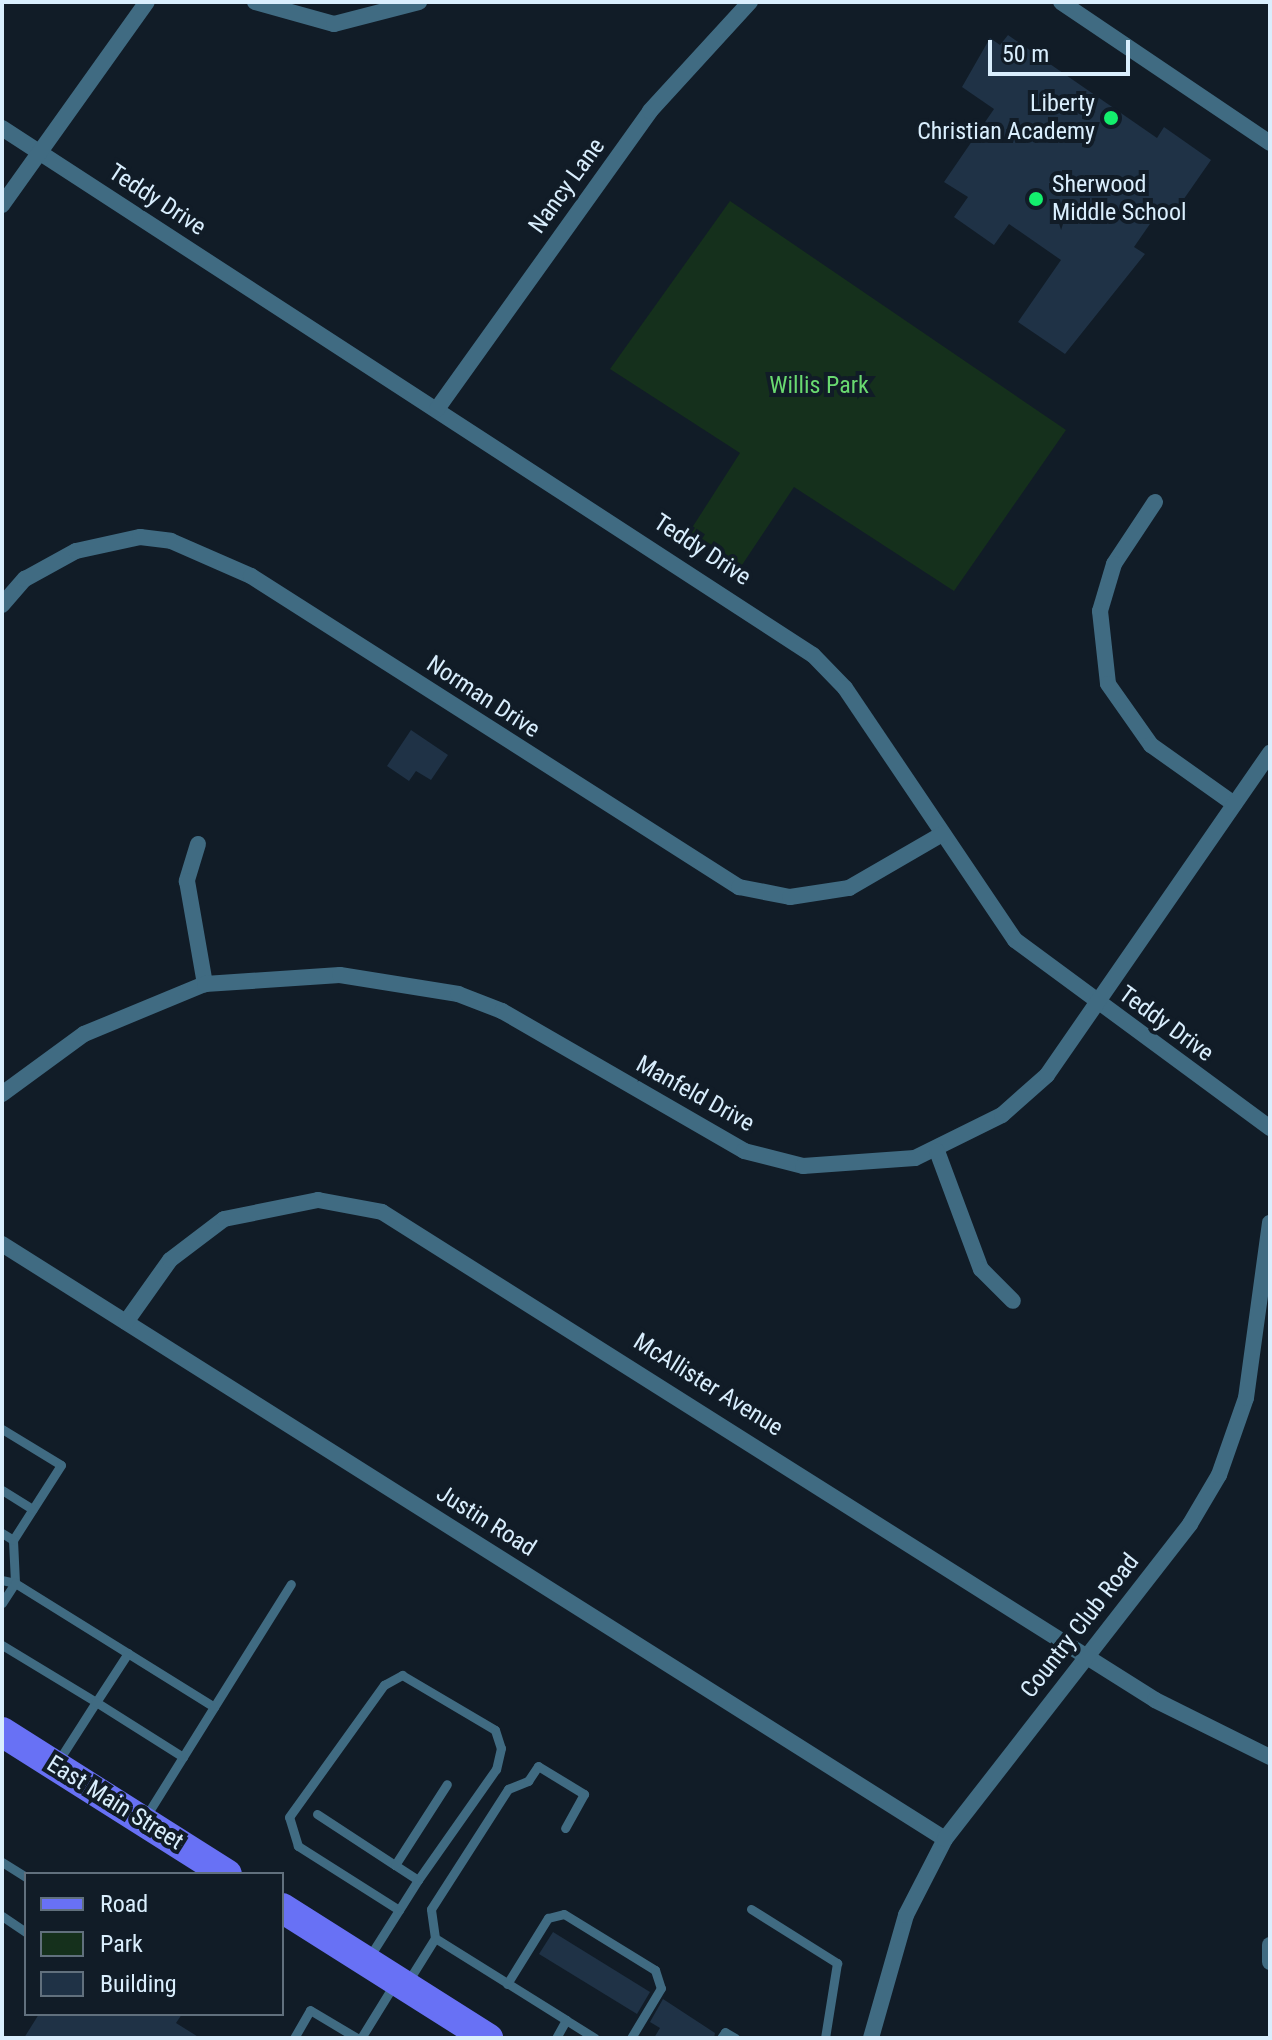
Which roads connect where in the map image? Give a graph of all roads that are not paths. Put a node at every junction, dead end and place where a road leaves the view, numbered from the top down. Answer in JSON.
{"nodes":[{"id":1,"x":147,"y":2,"type":"edge"},
{"id":2,"x":255,"y":2,"type":"edge"},
{"id":3,"x":419,"y":2,"type":"edge"},
{"id":4,"x":750,"y":2,"type":"edge"},
{"id":5,"x":1061,"y":2,"type":"edge"},
{"id":6,"x":2,"y":128,"type":"edge"},
{"id":7,"x":1270,"y":143,"type":"edge"},
{"id":8,"x":38,"y":152,"type":"junction"},
{"id":9,"x":2,"y":205,"type":"edge"},
{"id":10,"x":437,"y":409,"type":"junction"},
{"id":11,"x":1155,"y":502,"type":"dead end"},
{"id":12,"x":2,"y":605,"type":"edge"},
{"id":13,"x":1270,"y":753,"type":"edge"},
{"id":14,"x":1234,"y":804,"type":"junction"},
{"id":15,"x":942,"y":834,"type":"junction"},
{"id":16,"x":198,"y":844,"type":"dead end"},
{"id":17,"x":205,"y":984,"type":"junction"},
{"id":18,"x":1098,"y":1005,"type":"junction"},
{"id":19,"x":2,"y":1094,"type":"edge"},
{"id":20,"x":1270,"y":1128,"type":"edge"},
{"id":21,"x":937,"y":1151,"type":"junction"},
{"id":22,"x":1270,"y":1223,"type":"edge"},
{"id":23,"x":2,"y":1244,"type":"edge"},
{"id":24,"x":1013,"y":1301,"type":"dead end"},
{"id":25,"x":126,"y":1322,"type":"junction"},
{"id":26,"x":2,"y":1429,"type":"edge"},
{"id":27,"x":2,"y":1490,"type":"edge"},
{"id":28,"x":33,"y":1509,"type":"junction"},
{"id":29,"x":2,"y":1533,"type":"edge"},
{"id":30,"x":13,"y":1540,"type":"junction"},
{"id":31,"x":2,"y":1580,"type":"edge"},
{"id":32,"x":15,"y":1583,"type":"junction"},
{"id":33,"x":291,"y":1584,"type":"dead end"},
{"id":34,"x":2,"y":1603,"type":"edge"},
{"id":35,"x":2,"y":1645,"type":"edge"},
{"id":36,"x":1089,"y":1652,"type":"junction"},
{"id":37,"x":128,"y":1653,"type":"junction"},
{"id":38,"x":96,"y":1702,"type":"junction"},
{"id":39,"x":214,"y":1707,"type":"junction"},
{"id":40,"x":2,"y":1732,"type":"edge"},
{"id":41,"x":183,"y":1757,"type":"junction"},
{"id":42,"x":1270,"y":1757,"type":"edge"},
{"id":43,"x":55,"y":1766,"type":"junction"},
{"id":44,"x":447,"y":1784,"type":"dead end"},
{"id":45,"x":317,"y":1814,"type":"dead end"},
{"id":46,"x":143,"y":1821,"type":"junction"},
{"id":47,"x":565,"y":1828,"type":"dead end"},
{"id":48,"x":945,"y":1839,"type":"junction"},
{"id":49,"x":2,"y":1862,"type":"edge"},
{"id":50,"x":395,"y":1865,"type":"junction"},
{"id":51,"x":224,"y":1872,"type":"edge"},
{"id":52,"x":24,"y":1876,"type":"edge"},
{"id":53,"x":418,"y":1880,"type":"junction"},
{"id":54,"x":284,"y":1909,"type":"edge"},
{"id":55,"x":751,"y":1909,"type":"dead end"},
{"id":56,"x":399,"y":1910,"type":"junction"},
{"id":57,"x":2,"y":1916,"type":"edge"},
{"id":58,"x":24,"y":1931,"type":"edge"},
{"id":59,"x":435,"y":1938,"type":"junction"},
{"id":60,"x":1270,"y":1945,"type":"edge"},
{"id":61,"x":366,"y":1961,"type":"junction"},
{"id":62,"x":1270,"y":1962,"type":"edge"},
{"id":63,"x":401,"y":1983,"type":"junction"},
{"id":64,"x":507,"y":1984,"type":"junction"},
{"id":65,"x":566,"y":2020,"type":"junction"},
{"id":66,"x":294,"y":2038,"type":"edge"},
{"id":67,"x":359,"y":2038,"type":"edge"},
{"id":68,"x":488,"y":2038,"type":"edge"},
{"id":69,"x":556,"y":2038,"type":"edge"},
{"id":70,"x":595,"y":2038,"type":"edge"},
{"id":71,"x":631,"y":2038,"type":"edge"},
{"id":72,"x":721,"y":2038,"type":"edge"},
{"id":73,"x":735,"y":2038,"type":"edge"},
{"id":74,"x":825,"y":2038,"type":"edge"},
{"id":75,"x":871,"y":2038,"type":"edge"}],
"edges":[{"from":1,"to":8,"type":"street"},
{"from":2,"to":3,"type":"street"},
{"from":4,"to":10,"type":"street","name":"Nancy Lane"},
{"from":5,"to":7,"type":"street"},
{"from":6,"to":8,"type":"street","name":"Teddy Drive"},
{"from":8,"to":9,"type":"street"},
{"from":8,"to":10,"type":"street","name":"Teddy Drive"},
{"from":10,"to":15,"type":"street","name":"Teddy Drive"},
{"from":11,"to":14,"type":"street"},
{"from":12,"to":15,"type":"street","name":"Norman Drive"},
{"from":13,"to":14,"type":"street","name":"Manfeld Drive"},
{"from":14,"to":18,"type":"street","name":"Manfeld Drive"},
{"from":15,"to":18,"type":"street","name":"Teddy Drive"},
{"from":16,"to":17,"type":"street"},
{"from":17,"to":19,"type":"street","name":"Manfeld Drive"},
{"from":17,"to":21,"type":"street","name":"Manfeld Drive"},
{"from":18,"to":20,"type":"street","name":"Teddy Drive"},
{"from":18,"to":21,"type":"street","name":"Manfeld Drive"},
{"from":21,"to":24,"type":"street"},
{"from":22,"to":36,"type":"street","name":"Country Club Road"},
{"from":23,"to":25,"type":"street","name":"Justin Road"},
{"from":25,"to":36,"type":"street","name":"McAllister Avenue"},
{"from":25,"to":48,"type":"street","name":"Justin Road"},
{"from":26,"to":28,"type":"lane"},
{"from":27,"to":28,"type":"lane"},
{"from":28,"to":30,"type":"lane"},
{"from":29,"to":30,"type":"lane"},
{"from":30,"to":32,"type":"lane"},
{"from":31,"to":32,"type":"lane"},
{"from":32,"to":34,"type":"lane"},
{"from":32,"to":37,"type":"lane"},
{"from":33,"to":39,"type":"lane"},
{"from":35,"to":38,"type":"lane"},
{"from":36,"to":42,"type":"street","name":"McAllister Avenue"},
{"from":36,"to":48,"type":"street","name":"Country Club Road"},
{"from":37,"to":38,"type":"lane"},
{"from":37,"to":39,"type":"lane"},
{"from":38,"to":41,"type":"lane"},
{"from":38,"to":43,"type":"lane"},
{"from":39,"to":41,"type":"lane"},
{"from":40,"to":43,"type":"main road","name":"East Main Street"},
{"from":41,"to":46,"type":"lane"},
{"from":43,"to":46,"type":"main road","name":"East Main Street"},
{"from":44,"to":50,"type":"lane"},
{"from":45,"to":50,"type":"lane"},
{"from":46,"to":51,"type":"main road","name":"East Main Street"},
{"from":47,"to":59,"type":"lane"},
{"from":48,"to":75,"type":"street","name":"Country Club Road"},
{"from":49,"to":52,"type":"lane"},
{"from":50,"to":53,"type":"lane"},
{"from":53,"to":56,"type":"lane"},
{"from":53,"to":56,"type":"lane"},
{"from":54,"to":61,"type":"main road"},
{"from":55,"to":74,"type":"lane"},
{"from":56,"to":61,"type":"lane"},
{"from":57,"to":58,"type":"lane"},
{"from":59,"to":63,"type":"lane"},
{"from":59,"to":64,"type":"lane"},
{"from":60,"to":62,"type":"street"},
{"from":61,"to":63,"type":"main road"},
{"from":63,"to":67,"type":"lane"},
{"from":63,"to":68,"type":"main road"},
{"from":64,"to":65,"type":"lane"},
{"from":64,"to":71,"type":"lane"},
{"from":65,"to":69,"type":"lane"},
{"from":65,"to":70,"type":"lane"},
{"from":66,"to":67,"type":"lane"},
{"from":72,"to":73,"type":"lane"}]}
